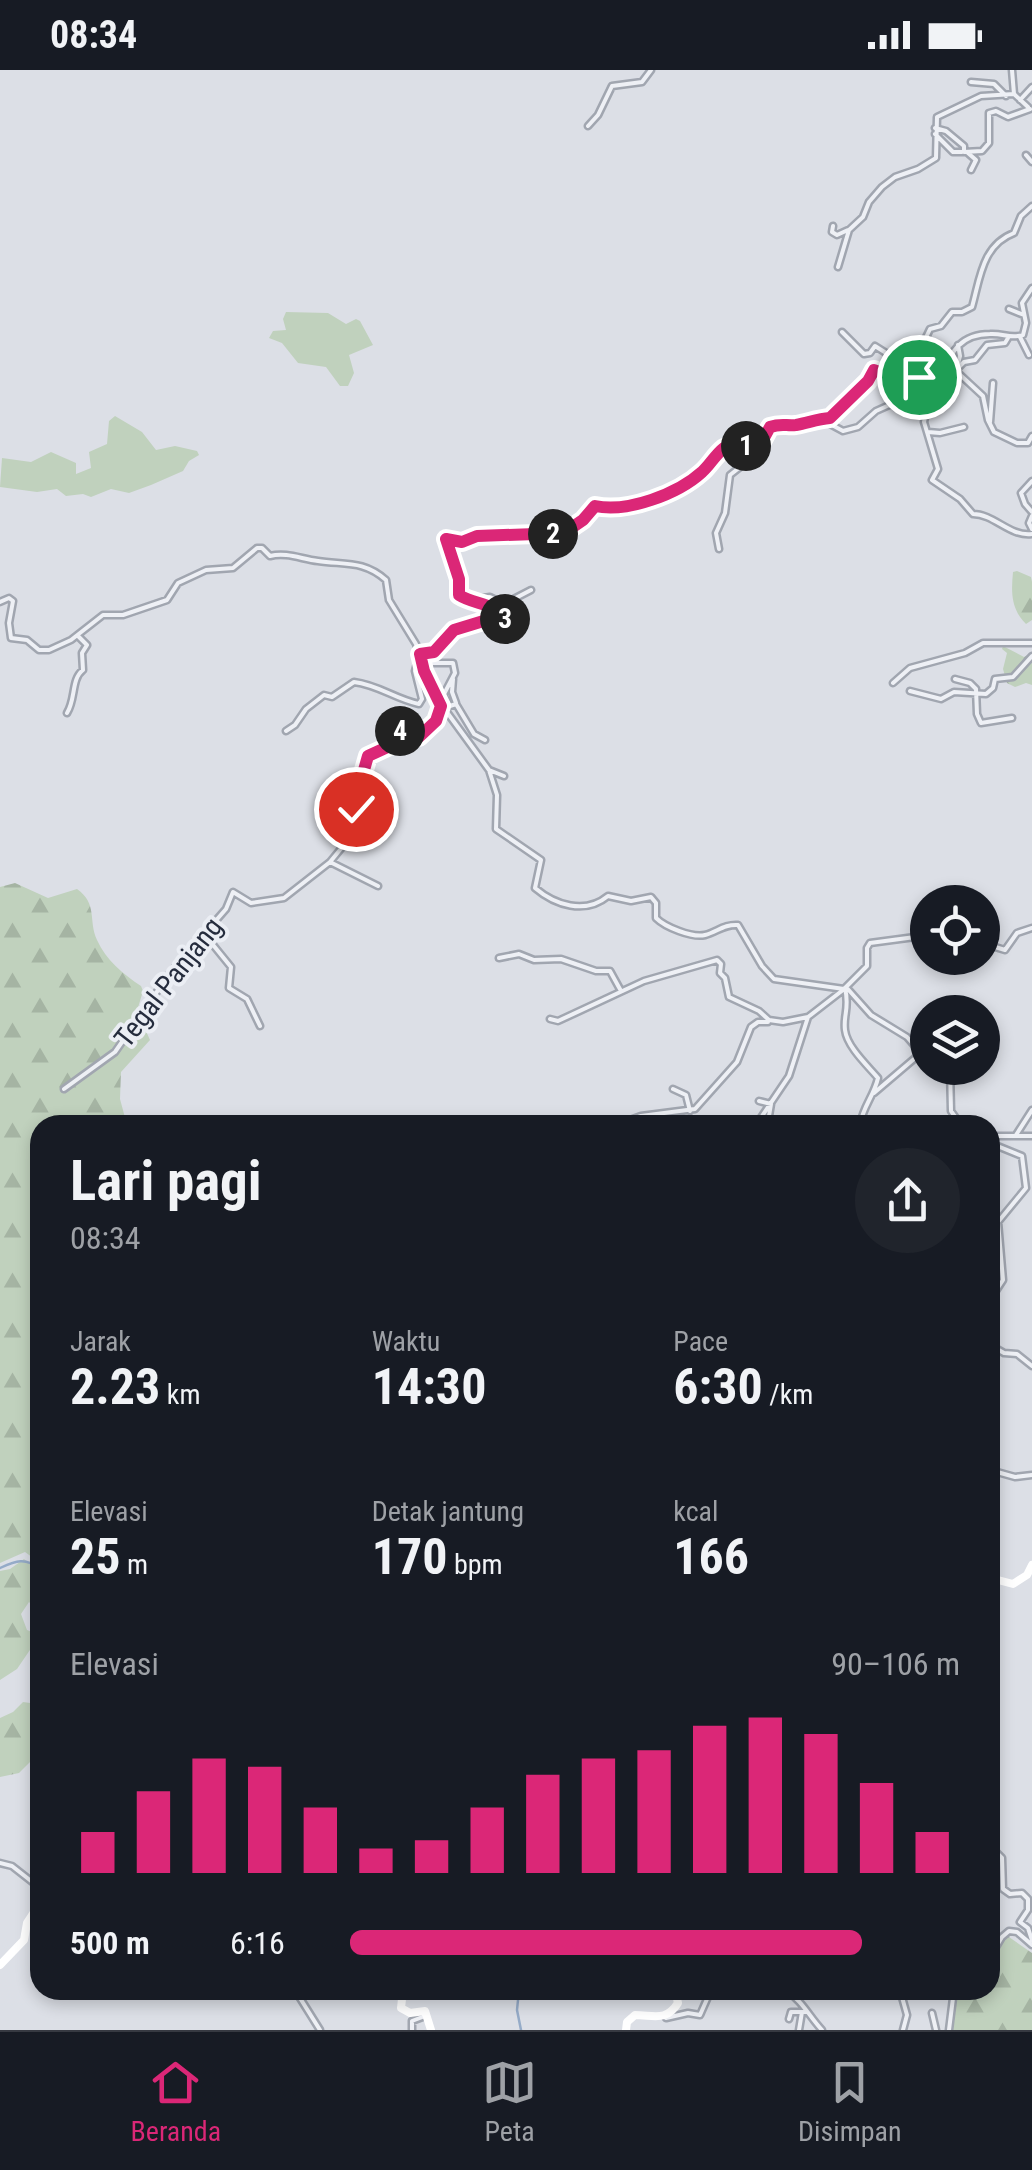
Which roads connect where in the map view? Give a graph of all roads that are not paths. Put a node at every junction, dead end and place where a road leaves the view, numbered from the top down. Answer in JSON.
{"nodes":[{"id":1,"x":651,"y":70,"type":"edge"},
{"id":2,"x":1012,"y":70,"type":"edge"},
{"id":3,"x":971,"y":82,"type":"dead end"},
{"id":4,"x":1032,"y":87,"type":"edge"},
{"id":5,"x":1014,"y":94,"type":"junction"},
{"id":6,"x":1006,"y":96,"type":"junction"},
{"id":7,"x":1020,"y":100,"type":"junction"},
{"id":8,"x":1031,"y":109,"type":"edge"},
{"id":9,"x":588,"y":126,"type":"dead end"},
{"id":10,"x":935,"y":131,"type":"junction"},
{"id":11,"x":966,"y":152,"type":"junction"},
{"id":12,"x":1026,"y":155,"type":"dead end"},
{"id":13,"x":1032,"y":162,"type":"edge"},
{"id":14,"x":971,"y":170,"type":"dead end"},
{"id":15,"x":1032,"y":206,"type":"edge"},
{"id":16,"x":832,"y":226,"type":"dead end"},
{"id":17,"x":852,"y":227,"type":"junction"},
{"id":18,"x":834,"y":234,"type":"junction"},
{"id":19,"x":844,"y":248,"type":"junction"},
{"id":20,"x":838,"y":268,"type":"dead end"},
{"id":21,"x":1032,"y":288,"type":"edge"},
{"id":22,"x":1008,"y":308,"type":"dead end"},
{"id":23,"x":1024,"y":315,"type":"junction"},
{"id":24,"x":842,"y":332,"type":"dead end"},
{"id":25,"x":1020,"y":337,"type":"junction"},
{"id":26,"x":1008,"y":338,"type":"junction"},
{"id":27,"x":958,"y":345,"type":"junction"},
{"id":28,"x":903,"y":349,"type":"dead end"},
{"id":29,"x":894,"y":350,"type":"dead end"},
{"id":30,"x":1028,"y":355,"type":"dead end"},
{"id":31,"x":894,"y":358,"type":"junction"},
{"id":32,"x":900,"y":369,"type":"junction"},
{"id":33,"x":911,"y":369,"type":"junction"},
{"id":34,"x":890,"y":372,"type":"junction"},
{"id":35,"x":958,"y":373,"type":"junction"},
{"id":36,"x":932,"y":379,"type":"junction"},
{"id":37,"x":920,"y":381,"type":"junction"},
{"id":38,"x":993,"y":384,"type":"dead end"},
{"id":39,"x":826,"y":420,"type":"junction"},
{"id":40,"x":964,"y":427,"type":"dead end"},
{"id":41,"x":990,"y":427,"type":"junction"},
{"id":42,"x":928,"y":432,"type":"junction"},
{"id":43,"x":1032,"y":436,"type":"edge"},
{"id":44,"x":753,"y":449,"type":"junction"},
{"id":45,"x":1032,"y":481,"type":"edge"},
{"id":46,"x":1032,"y":514,"type":"edge"},
{"id":47,"x":1032,"y":532,"type":"edge"},
{"id":48,"x":720,"y":550,"type":"dead end"},
{"id":49,"x":531,"y":590,"type":"dead end"},
{"id":50,"x":472,"y":601,"type":"junction"},
{"id":51,"x":0,"y":602,"type":"edge"},
{"id":52,"x":78,"y":636,"type":"junction"},
{"id":53,"x":1032,"y":642,"type":"edge"},
{"id":54,"x":420,"y":654,"type":"junction"},
{"id":55,"x":1032,"y":656,"type":"edge"},
{"id":56,"x":422,"y":662,"type":"junction"},
{"id":57,"x":454,"y":675,"type":"junction"},
{"id":58,"x":955,"y":679,"type":"dead end"},
{"id":59,"x":893,"y":683,"type":"dead end"},
{"id":60,"x":910,"y":690,"type":"dead end"},
{"id":61,"x":978,"y":694,"type":"junction"},
{"id":62,"x":443,"y":696,"type":"junction"},
{"id":63,"x":456,"y":704,"type":"junction"},
{"id":64,"x":441,"y":706,"type":"junction"},
{"id":65,"x":67,"y":713,"type":"dead end"},
{"id":66,"x":1012,"y":718,"type":"dead end"},
{"id":67,"x":286,"y":731,"type":"dead end"},
{"id":68,"x":486,"y":740,"type":"dead end"},
{"id":69,"x":489,"y":770,"type":"junction"},
{"id":70,"x":504,"y":776,"type":"dead end"},
{"id":71,"x":330,"y":862,"type":"junction"},
{"id":72,"x":378,"y":886,"type":"dead end"},
{"id":73,"x":1032,"y":928,"type":"edge"},
{"id":74,"x":205,"y":935,"type":"junction"},
{"id":75,"x":910,"y":937,"type":"edge"},
{"id":76,"x":1000,"y":948,"type":"edge"},
{"id":77,"x":499,"y":958,"type":"dead end"},
{"id":78,"x":845,"y":988,"type":"junction"},
{"id":79,"x":621,"y":992,"type":"junction"},
{"id":80,"x":808,"y":1017,"type":"junction"},
{"id":81,"x":550,"y":1019,"type":"dead end"},
{"id":82,"x":778,"y":1022,"type":"junction"},
{"id":83,"x":260,"y":1026,"type":"dead end"},
{"id":84,"x":910,"y":1040,"type":"edge"},
{"id":85,"x":910,"y":1065,"type":"edge"},
{"id":86,"x":950,"y":1085,"type":"edge"},
{"id":87,"x":64,"y":1088,"type":"dead end"},
{"id":88,"x":672,"y":1089,"type":"dead end"},
{"id":89,"x":874,"y":1093,"type":"junction"},
{"id":90,"x":758,"y":1101,"type":"dead end"},
{"id":91,"x":770,"y":1103,"type":"junction"},
{"id":92,"x":690,"y":1110,"type":"junction"},
{"id":93,"x":1032,"y":1110,"type":"edge"},
{"id":94,"x":649,"y":1115,"type":"edge"},
{"id":95,"x":762,"y":1115,"type":"edge"},
{"id":96,"x":769,"y":1115,"type":"edge"},
{"id":97,"x":862,"y":1115,"type":"edge"},
{"id":98,"x":954,"y":1115,"type":"edge"},
{"id":99,"x":1000,"y":1136,"type":"edge"},
{"id":100,"x":1032,"y":1136,"type":"edge"},
{"id":101,"x":1014,"y":1137,"type":"junction"},
{"id":102,"x":1000,"y":1147,"type":"edge"},
{"id":103,"x":1032,"y":1159,"type":"edge"},
{"id":104,"x":1023,"y":1164,"type":"junction"},
{"id":105,"x":1000,"y":1221,"type":"edge"},
{"id":106,"x":1000,"y":1246,"type":"edge"},
{"id":107,"x":1000,"y":1285,"type":"edge"},
{"id":108,"x":1000,"y":1351,"type":"edge"},
{"id":109,"x":1032,"y":1366,"type":"edge"},
{"id":110,"x":1000,"y":1472,"type":"edge"},
{"id":111,"x":1032,"y":1475,"type":"edge"},
{"id":112,"x":1032,"y":1565,"type":"edge"},
{"id":113,"x":1000,"y":1581,"type":"edge"},
{"id":114,"x":1000,"y":1856,"type":"edge"},
{"id":115,"x":0,"y":1863,"type":"edge"},
{"id":116,"x":30,"y":1880,"type":"edge"},
{"id":117,"x":30,"y":1918,"type":"edge"},
{"id":118,"x":1000,"y":1940,"type":"edge"},
{"id":119,"x":1032,"y":1942,"type":"edge"},
{"id":120,"x":0,"y":1966,"type":"edge"},
{"id":121,"x":301,"y":2000,"type":"edge"},
{"id":122,"x":401,"y":2000,"type":"edge"},
{"id":123,"x":676,"y":2000,"type":"edge"},
{"id":124,"x":707,"y":2000,"type":"edge"},
{"id":125,"x":802,"y":2000,"type":"edge"},
{"id":126,"x":903,"y":2000,"type":"edge"},
{"id":127,"x":952,"y":2000,"type":"edge"},
{"id":128,"x":427,"y":2012,"type":"junction"},
{"id":129,"x":804,"y":2012,"type":"junction"},
{"id":130,"x":932,"y":2014,"type":"dead end"},
{"id":131,"x":661,"y":2018,"type":"junction"},
{"id":132,"x":789,"y":2019,"type":"dead end"},
{"id":133,"x":320,"y":2030,"type":"edge"},
{"id":134,"x":412,"y":2030,"type":"edge"},
{"id":135,"x":431,"y":2030,"type":"edge"},
{"id":136,"x":626,"y":2030,"type":"edge"},
{"id":137,"x":798,"y":2030,"type":"edge"},
{"id":138,"x":822,"y":2030,"type":"edge"},
{"id":139,"x":903,"y":2030,"type":"edge"},
{"id":140,"x":936,"y":2030,"type":"edge"},
{"id":141,"x":948,"y":2030,"type":"edge"}],
"edges":[{"from":1,"to":9,"type":"street"},
{"from":2,"to":5,"type":"street"},
{"from":3,"to":6,"type":"street"},
{"from":4,"to":7,"type":"street"},
{"from":5,"to":6,"type":"street"},
{"from":5,"to":7,"type":"street"},
{"from":6,"to":10,"type":"street"},
{"from":7,"to":8,"type":"street"},
{"from":8,"to":11,"type":"street"},
{"from":10,"to":11,"type":"street"},
{"from":10,"to":11,"type":"street"},
{"from":10,"to":17,"type":"street"},
{"from":11,"to":14,"type":"street"},
{"from":12,"to":13,"type":"street"},
{"from":15,"to":33,"type":"street"},
{"from":16,"to":18,"type":"street"},
{"from":17,"to":18,"type":"street"},
{"from":17,"to":19,"type":"street"},
{"from":18,"to":19,"type":"street"},
{"from":19,"to":20,"type":"street"},
{"from":21,"to":23,"type":"street"},
{"from":22,"to":23,"type":"street"},
{"from":23,"to":25,"type":"street"},
{"from":24,"to":31,"type":"street"},
{"from":25,"to":26,"type":"street"},
{"from":25,"to":30,"type":"street"},
{"from":26,"to":27,"type":"street"},
{"from":26,"to":35,"type":"street"},
{"from":27,"to":35,"type":"street"},
{"from":27,"to":36,"type":"street"},
{"from":28,"to":32,"type":"street"},
{"from":29,"to":31,"type":"street"},
{"from":31,"to":34,"type":"street"},
{"from":32,"to":33,"type":"street"},
{"from":32,"to":34,"type":"street"},
{"from":33,"to":36,"type":"street"},
{"from":34,"to":39,"type":"street"},
{"from":35,"to":41,"type":"street"},
{"from":36,"to":37,"type":"street"},
{"from":37,"to":39,"type":"street"},
{"from":37,"to":42,"type":"street"},
{"from":38,"to":41,"type":"street"},
{"from":39,"to":44,"type":"street"},
{"from":40,"to":42,"type":"street"},
{"from":41,"to":43,"type":"street"},
{"from":42,"to":47,"type":"street"},
{"from":44,"to":48,"type":"street"},
{"from":44,"to":50,"type":"street"},
{"from":45,"to":46,"type":"street"},
{"from":46,"to":47,"type":"street"},
{"from":49,"to":50,"type":"street"},
{"from":50,"to":54,"type":"street"},
{"from":51,"to":52,"type":"street"},
{"from":52,"to":54,"type":"street"},
{"from":52,"to":65,"type":"street"},
{"from":53,"to":59,"type":"street"},
{"from":54,"to":56,"type":"street"},
{"from":55,"to":61,"type":"street"},
{"from":56,"to":57,"type":"street"},
{"from":56,"to":64,"type":"street"},
{"from":56,"to":67,"type":"street"},
{"from":57,"to":62,"type":"street"},
{"from":57,"to":63,"type":"street"},
{"from":58,"to":61,"type":"street"},
{"from":60,"to":61,"type":"street"},
{"from":61,"to":66,"type":"street"},
{"from":62,"to":63,"type":"street"},
{"from":62,"to":64,"type":"street"},
{"from":63,"to":68,"type":"street"},
{"from":64,"to":69,"type":"street"},
{"from":64,"to":71,"type":"street","name":"Tegal Panjang"},
{"from":69,"to":70,"type":"street"},
{"from":69,"to":78,"type":"street"},
{"from":71,"to":72,"type":"street"},
{"from":71,"to":74,"type":"street","name":"Tegal Panjang"},
{"from":73,"to":76,"type":"street"},
{"from":74,"to":83,"type":"street"},
{"from":74,"to":87,"type":"street","name":"Tegal Panjang"},
{"from":75,"to":78,"type":"street"},
{"from":77,"to":79,"type":"street"},
{"from":78,"to":80,"type":"street"},
{"from":78,"to":84,"type":"street"},
{"from":78,"to":89,"type":"street"},
{"from":79,"to":81,"type":"street"},
{"from":79,"to":82,"type":"street"},
{"from":80,"to":82,"type":"street"},
{"from":80,"to":91,"type":"street"},
{"from":82,"to":92,"type":"street"},
{"from":85,"to":89,"type":"street"},
{"from":86,"to":98,"type":"street"},
{"from":88,"to":92,"type":"street"},
{"from":89,"to":97,"type":"street"},
{"from":90,"to":91,"type":"street"},
{"from":91,"to":95,"type":"street"},
{"from":91,"to":96,"type":"street"},
{"from":92,"to":94,"type":"street"},
{"from":93,"to":101,"type":"street"},
{"from":99,"to":101,"type":"street"},
{"from":100,"to":101,"type":"street"},
{"from":102,"to":104,"type":"street"},
{"from":103,"to":104,"type":"street"},
{"from":104,"to":105,"type":"street"},
{"from":106,"to":107,"type":"street"},
{"from":108,"to":109,"type":"street"},
{"from":110,"to":111,"type":"street"},
{"from":112,"to":113,"type":"street"},
{"from":114,"to":119,"type":"street"},
{"from":115,"to":116,"type":"street"},
{"from":117,"to":120,"type":"street"},
{"from":118,"to":119,"type":"street"},
{"from":121,"to":133,"type":"street"},
{"from":122,"to":128,"type":"street"},
{"from":123,"to":131,"type":"street"},
{"from":124,"to":131,"type":"street"},
{"from":125,"to":129,"type":"street"},
{"from":126,"to":139,"type":"street"},
{"from":127,"to":141,"type":"street"},
{"from":128,"to":134,"type":"street"},
{"from":128,"to":135,"type":"street"},
{"from":129,"to":132,"type":"street"},
{"from":129,"to":137,"type":"street"},
{"from":129,"to":138,"type":"street"},
{"from":130,"to":140,"type":"street"},
{"from":131,"to":136,"type":"street"}]}
